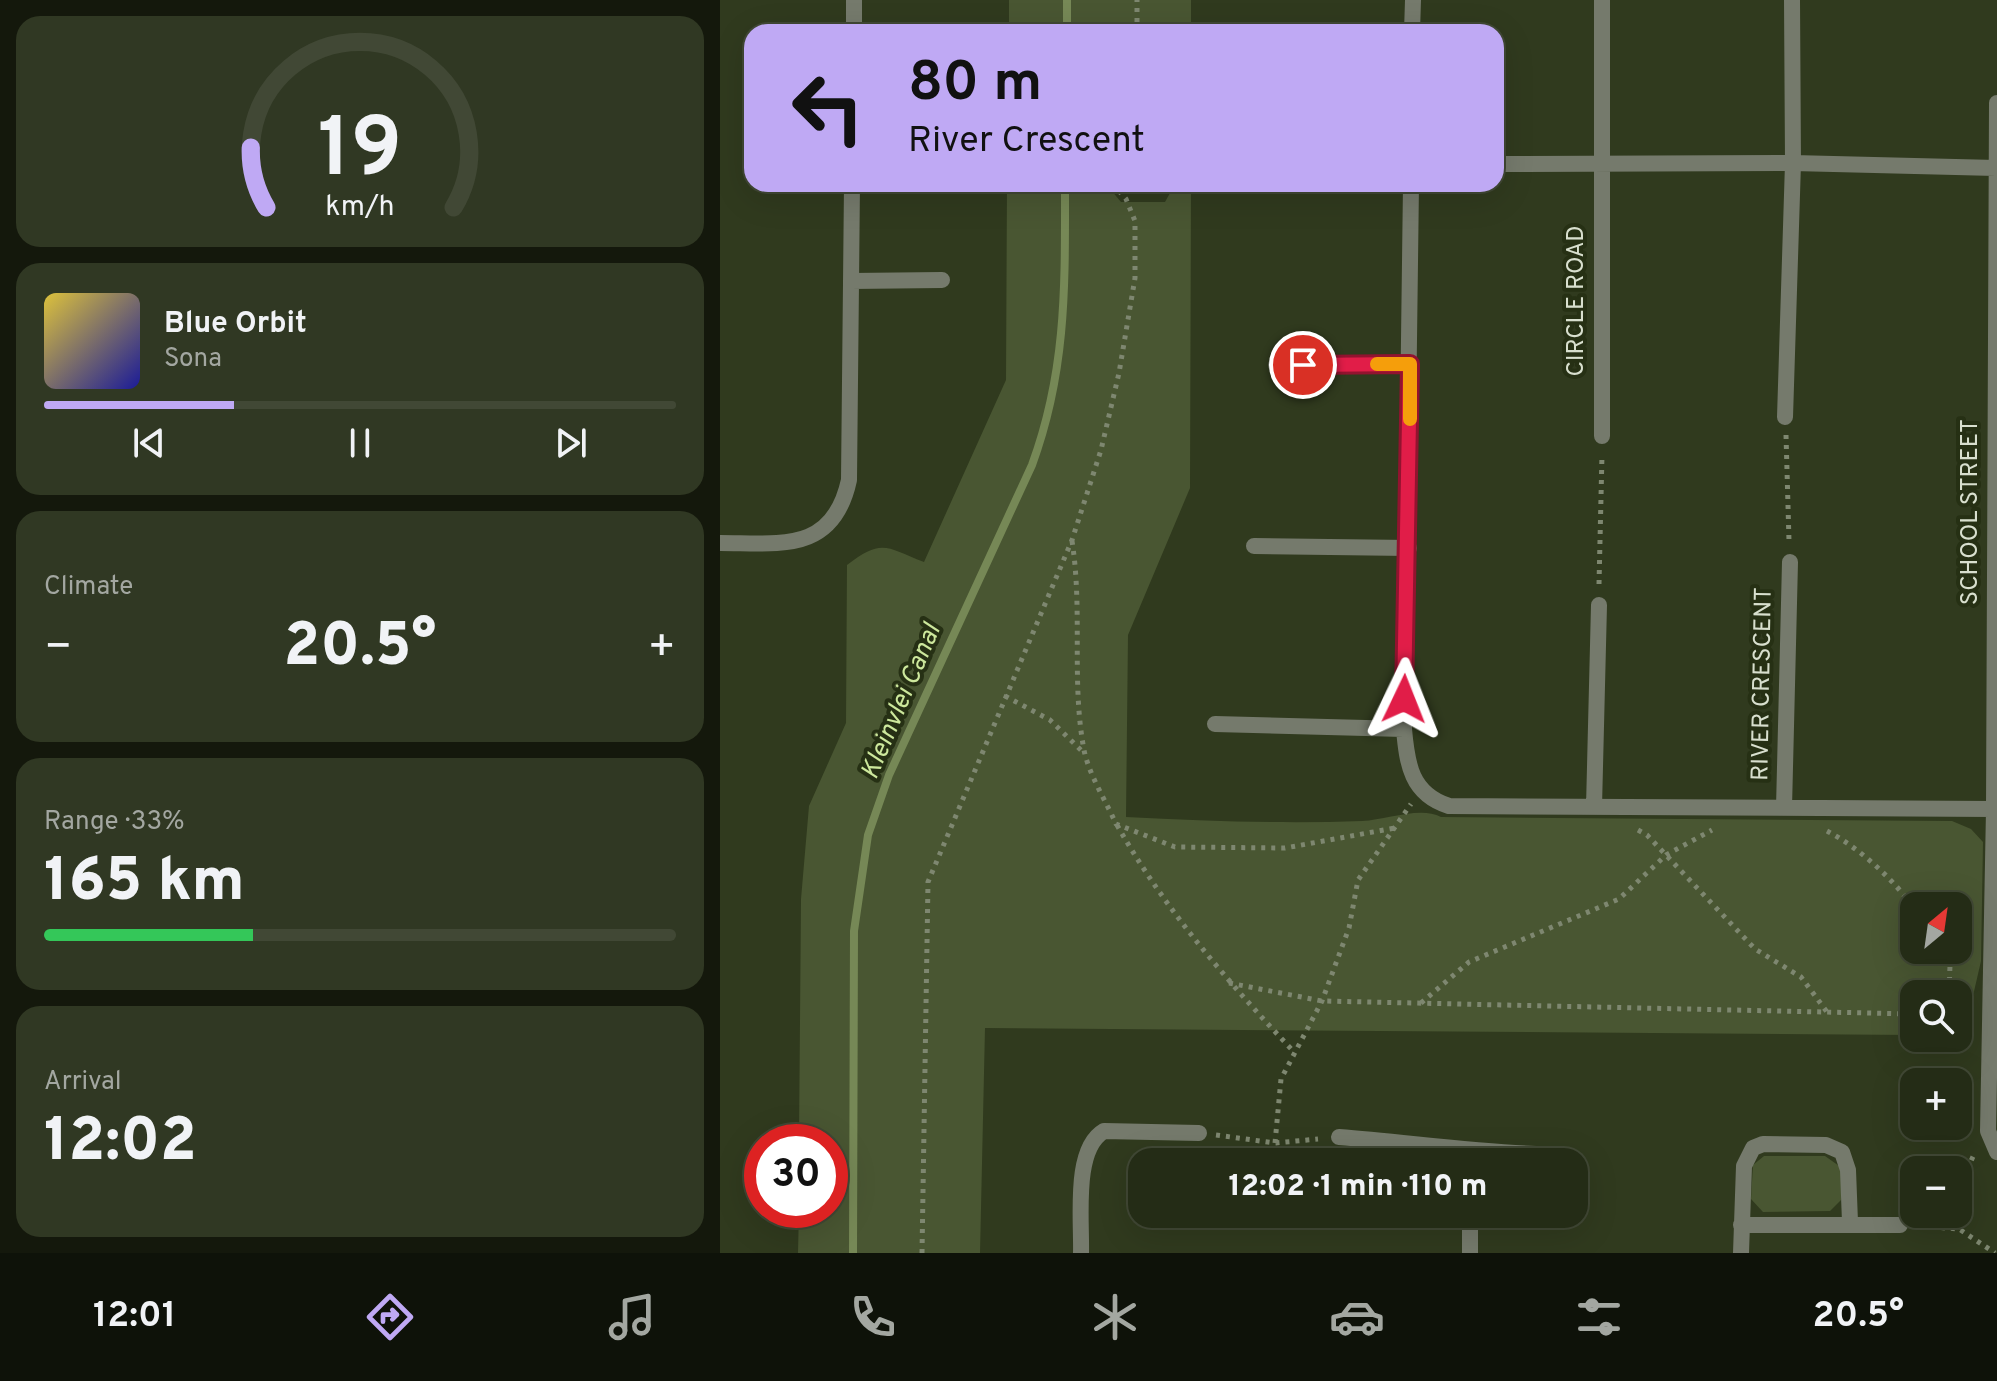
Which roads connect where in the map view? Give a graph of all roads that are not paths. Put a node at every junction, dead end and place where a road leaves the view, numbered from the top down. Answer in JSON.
{"nodes":[{"id":1,"x":854,"y":0,"type":"edge"},
{"id":2,"x":1413,"y":0,"type":"edge"},
{"id":3,"x":1602,"y":0,"type":"edge"},
{"id":4,"x":1792,"y":0,"type":"edge"},
{"id":5,"x":854,"y":24,"type":"edge"},
{"id":6,"x":1412,"y":24,"type":"edge"},
{"id":7,"x":1997,"y":103,"type":"edge"},
{"id":8,"x":1793,"y":163,"type":"junction"},
{"id":9,"x":1504,"y":164,"type":"edge"},
{"id":10,"x":1600,"y":165,"type":"junction"},
{"id":11,"x":1996,"y":168,"type":"edge"},
{"id":12,"x":852,"y":192,"type":"edge"},
{"id":13,"x":1411,"y":192,"type":"edge"},
{"id":14,"x":942,"y":280,"type":"dead end"},
{"id":15,"x":851,"y":281,"type":"junction"},
{"id":16,"x":1410,"y":364,"type":"junction"},
{"id":17,"x":1276,"y":365,"type":"dead end"},
{"id":18,"x":1785,"y":417,"type":"road end"},
{"id":19,"x":1602,"y":436,"type":"road end"},
{"id":20,"x":720,"y":543,"type":"edge"},
{"id":21,"x":1254,"y":546,"type":"dead end"},
{"id":22,"x":1409,"y":548,"type":"junction"},
{"id":23,"x":1790,"y":562,"type":"road end"},
{"id":24,"x":1599,"y":605,"type":"road end"},
{"id":25,"x":1215,"y":724,"type":"dead end"},
{"id":26,"x":1404,"y":729,"type":"junction"},
{"id":27,"x":1594,"y":807,"type":"junction"},
{"id":28,"x":1784,"y":808,"type":"junction"},
{"id":29,"x":1994,"y":809,"type":"junction"},
{"id":30,"x":1994,"y":921,"type":"edge"},
{"id":31,"x":1199,"y":1133,"type":"road end"},
{"id":32,"x":1339,"y":1137,"type":"road end"},
{"id":33,"x":1446,"y":1148,"type":"edge"},
{"id":34,"x":1997,"y":1152,"type":"edge"},
{"id":35,"x":1850,"y":1222,"type":"junction"},
{"id":36,"x":1741,"y":1225,"type":"junction"},
{"id":37,"x":1900,"y":1225,"type":"dead end"},
{"id":38,"x":1470,"y":1228,"type":"edge"},
{"id":39,"x":1081,"y":1253,"type":"edge"},
{"id":40,"x":1470,"y":1253,"type":"edge"},
{"id":41,"x":1741,"y":1253,"type":"edge"}],
"edges":[{"from":1,"to":5,"type":"street"},
{"from":2,"to":6,"type":"street"},
{"from":3,"to":10,"type":"street","name":"CIRCLE ROAD"},
{"from":4,"to":8,"type":"street"},
{"from":7,"to":11,"type":"street","name":"SCHOOL STREET"},
{"from":8,"to":10,"type":"street"},
{"from":8,"to":11,"type":"street"},
{"from":8,"to":18,"type":"street"},
{"from":9,"to":10,"type":"street"},
{"from":10,"to":19,"type":"street","name":"CIRCLE ROAD"},
{"from":11,"to":29,"type":"street","name":"SCHOOL STREET"},
{"from":12,"to":15,"type":"street"},
{"from":13,"to":16,"type":"street"},
{"from":14,"to":15,"type":"street"},
{"from":15,"to":20,"type":"street"},
{"from":16,"to":17,"type":"street"},
{"from":16,"to":22,"type":"street"},
{"from":21,"to":22,"type":"street"},
{"from":22,"to":26,"type":"street"},
{"from":23,"to":28,"type":"street","name":"RIVER CRESCENT"},
{"from":24,"to":27,"type":"street"},
{"from":25,"to":26,"type":"street"},
{"from":26,"to":27,"type":"street","name":"RIVER CRESCENT"},
{"from":27,"to":28,"type":"street","name":"RIVER CRESCENT"},
{"from":28,"to":29,"type":"street","name":"RIVER CRESCENT"},
{"from":29,"to":30,"type":"street","name":"SCHOOL STREET"},
{"from":30,"to":34,"type":"street","name":"SCHOOL STREET"},
{"from":31,"to":39,"type":"street"},
{"from":32,"to":33,"type":"street"},
{"from":35,"to":36,"type":"street"},
{"from":35,"to":36,"type":"street"},
{"from":35,"to":37,"type":"street"},
{"from":36,"to":41,"type":"street"},
{"from":38,"to":40,"type":"street"}]}
